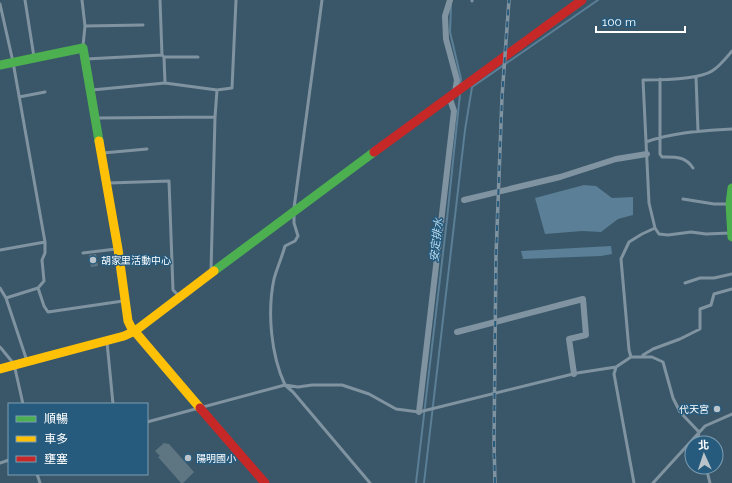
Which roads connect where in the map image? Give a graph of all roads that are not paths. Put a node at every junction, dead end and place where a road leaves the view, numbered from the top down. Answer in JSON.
{"nodes":[{"id":1,"x":25,"y":0,"type":"edge"},
{"id":2,"x":82,"y":0,"type":"edge"},
{"id":3,"x":160,"y":0,"type":"edge"},
{"id":4,"x":236,"y":0,"type":"edge"},
{"id":5,"x":322,"y":0,"type":"edge"},
{"id":6,"x":450,"y":0,"type":"edge"},
{"id":7,"x":582,"y":0,"type":"edge"},
{"id":8,"x":0,"y":4,"type":"edge"},
{"id":9,"x":142,"y":24,"type":"dead end"},
{"id":10,"x":84,"y":26,"type":"junction"},
{"id":11,"x":83,"y":48,"type":"junction"},
{"id":12,"x":732,"y":51,"type":"edge"},
{"id":13,"x":163,"y":56,"type":"junction"},
{"id":14,"x":198,"y":57,"type":"dead end"},
{"id":15,"x":34,"y":58,"type":"junction"},
{"id":16,"x":86,"y":58,"type":"junction"},
{"id":17,"x":13,"y":62,"type":"junction"},
{"id":18,"x":0,"y":65,"type":"edge"},
{"id":19,"x":696,"y":77,"type":"junction"},
{"id":20,"x":660,"y":79,"type":"junction"},
{"id":21,"x":164,"y":83,"type":"junction"},
{"id":22,"x":91,"y":90,"type":"junction"},
{"id":23,"x":217,"y":90,"type":"junction"},
{"id":24,"x":456,"y":91,"type":"junction"},
{"id":25,"x":45,"y":92,"type":"dead end"},
{"id":26,"x":19,"y":97,"type":"junction"},
{"id":27,"x":215,"y":117,"type":"junction"},
{"id":28,"x":96,"y":118,"type":"junction"},
{"id":29,"x":732,"y":129,"type":"edge"},
{"id":30,"x":698,"y":131,"type":"junction"},
{"id":31,"x":660,"y":137,"type":"junction"},
{"id":32,"x":646,"y":142,"type":"junction"},
{"id":33,"x":147,"y":149,"type":"dead end"},
{"id":34,"x":101,"y":153,"type":"junction"},
{"id":35,"x":647,"y":154,"type":"junction"},
{"id":36,"x":693,"y":168,"type":"dead end"},
{"id":37,"x":107,"y":184,"type":"junction"},
{"id":38,"x":732,"y":188,"type":"edge"},
{"id":39,"x":683,"y":198,"type":"dead end"},
{"id":40,"x":464,"y":200,"type":"dead end"},
{"id":41,"x":731,"y":200,"type":"edge"},
{"id":42,"x":294,"y":211,"type":"junction"},
{"id":43,"x":731,"y":220,"type":"edge"},
{"id":44,"x":655,"y":228,"type":"junction"},
{"id":45,"x":732,"y":235,"type":"edge"},
{"id":46,"x":45,"y":242,"type":"junction"},
{"id":47,"x":118,"y":249,"type":"junction"},
{"id":48,"x":0,"y":250,"type":"edge"},
{"id":49,"x":83,"y":253,"type":"dead end"},
{"id":50,"x":211,"y":273,"type":"junction"},
{"id":51,"x":732,"y":274,"type":"edge"},
{"id":52,"x":685,"y":283,"type":"dead end"},
{"id":53,"x":0,"y":288,"type":"edge"},
{"id":54,"x":38,"y":288,"type":"junction"},
{"id":55,"x":732,"y":289,"type":"edge"},
{"id":56,"x":180,"y":297,"type":"junction"},
{"id":57,"x":6,"y":298,"type":"junction"},
{"id":58,"x":125,"y":300,"type":"junction"},
{"id":59,"x":135,"y":331,"type":"junction"},
{"id":60,"x":457,"y":332,"type":"dead end"},
{"id":61,"x":106,"y":341,"type":"junction"},
{"id":62,"x":0,"y":347,"type":"edge"},
{"id":63,"x":643,"y":356,"type":"junction"},
{"id":64,"x":631,"y":357,"type":"junction"},
{"id":65,"x":27,"y":361,"type":"junction"},
{"id":66,"x":14,"y":364,"type":"junction"},
{"id":67,"x":616,"y":367,"type":"junction"},
{"id":68,"x":0,"y":369,"type":"edge"},
{"id":69,"x":574,"y":374,"type":"junction"},
{"id":70,"x":285,"y":385,"type":"junction"},
{"id":71,"x":23,"y":403,"type":"edge"},
{"id":72,"x":113,"y":403,"type":"edge"},
{"id":73,"x":201,"y":408,"type":"junction"},
{"id":74,"x":422,"y":412,"type":"junction"},
{"id":75,"x":732,"y":414,"type":"edge"},
{"id":76,"x":148,"y":422,"type":"edge"},
{"id":77,"x":699,"y":432,"type":"junction"},
{"id":78,"x":699,"y":435,"type":"edge"},
{"id":79,"x":262,"y":482,"type":"edge"},
{"id":80,"x":370,"y":483,"type":"edge"},
{"id":81,"x":634,"y":483,"type":"edge"},
{"id":82,"x":653,"y":483,"type":"edge"}],
"edges":[{"from":1,"to":15,"type":"lane"},
{"from":2,"to":10,"type":"lane"},
{"from":3,"to":13,"type":"lane"},
{"from":4,"to":23,"type":"lane"},
{"from":5,"to":42,"type":"lane"},
{"from":6,"to":24,"type":"street"},
{"from":7,"to":24,"type":"street"},
{"from":8,"to":17,"type":"lane"},
{"from":9,"to":10,"type":"lane"},
{"from":10,"to":11,"type":"lane"},
{"from":11,"to":15,"type":"street"},
{"from":11,"to":16,"type":"street"},
{"from":12,"to":19,"type":"lane"},
{"from":13,"to":14,"type":"lane"},
{"from":13,"to":16,"type":"lane"},
{"from":13,"to":21,"type":"lane"},
{"from":15,"to":17,"type":"street"},
{"from":16,"to":22,"type":"street"},
{"from":17,"to":18,"type":"street"},
{"from":17,"to":26,"type":"lane"},
{"from":19,"to":20,"type":"lane"},
{"from":19,"to":30,"type":"lane"},
{"from":20,"to":31,"type":"lane"},
{"from":20,"to":32,"type":"lane"},
{"from":21,"to":22,"type":"lane"},
{"from":21,"to":23,"type":"lane"},
{"from":22,"to":28,"type":"street"},
{"from":23,"to":27,"type":"lane"},
{"from":24,"to":42,"type":"street"},
{"from":24,"to":74,"type":"street"},
{"from":25,"to":26,"type":"lane"},
{"from":26,"to":46,"type":"lane"},
{"from":27,"to":28,"type":"lane"},
{"from":27,"to":50,"type":"lane"},
{"from":28,"to":34,"type":"street"},
{"from":29,"to":30,"type":"lane"},
{"from":30,"to":31,"type":"lane"},
{"from":31,"to":32,"type":"lane"},
{"from":31,"to":36,"type":"lane"},
{"from":32,"to":35,"type":"lane"},
{"from":33,"to":34,"type":"lane"},
{"from":34,"to":37,"type":"street"},
{"from":35,"to":40,"type":"street"},
{"from":35,"to":44,"type":"lane"},
{"from":37,"to":47,"type":"street"},
{"from":37,"to":56,"type":"lane"},
{"from":38,"to":41,"type":"street"},
{"from":39,"to":41,"type":"lane"},
{"from":41,"to":43,"type":"street"},
{"from":42,"to":50,"type":"street"},
{"from":42,"to":70,"type":"lane"},
{"from":43,"to":45,"type":"street"},
{"from":44,"to":45,"type":"lane"},
{"from":44,"to":64,"type":"lane"},
{"from":46,"to":48,"type":"lane"},
{"from":46,"to":54,"type":"lane"},
{"from":47,"to":49,"type":"lane"},
{"from":47,"to":58,"type":"street"},
{"from":50,"to":56,"type":"street"},
{"from":51,"to":52,"type":"lane"},
{"from":53,"to":57,"type":"lane"},
{"from":54,"to":57,"type":"lane"},
{"from":54,"to":58,"type":"lane"},
{"from":55,"to":63,"type":"lane"},
{"from":56,"to":59,"type":"street"},
{"from":57,"to":65,"type":"lane"},
{"from":58,"to":59,"type":"street"},
{"from":59,"to":61,"type":"street"},
{"from":59,"to":73,"type":"street"},
{"from":60,"to":69,"type":"street"},
{"from":61,"to":65,"type":"street"},
{"from":61,"to":72,"type":"lane"},
{"from":62,"to":66,"type":"lane"},
{"from":63,"to":64,"type":"lane"},
{"from":63,"to":77,"type":"lane"},
{"from":64,"to":67,"type":"lane"},
{"from":65,"to":66,"type":"street"},
{"from":66,"to":68,"type":"street"},
{"from":66,"to":71,"type":"lane"},
{"from":67,"to":69,"type":"lane"},
{"from":67,"to":81,"type":"lane"},
{"from":69,"to":74,"type":"lane"},
{"from":70,"to":73,"type":"lane"},
{"from":70,"to":74,"type":"lane"},
{"from":70,"to":80,"type":"lane"},
{"from":73,"to":76,"type":"lane"},
{"from":73,"to":79,"type":"street"},
{"from":75,"to":77,"type":"lane"},
{"from":77,"to":78,"type":"lane"},
{"from":77,"to":82,"type":"lane"}]}
